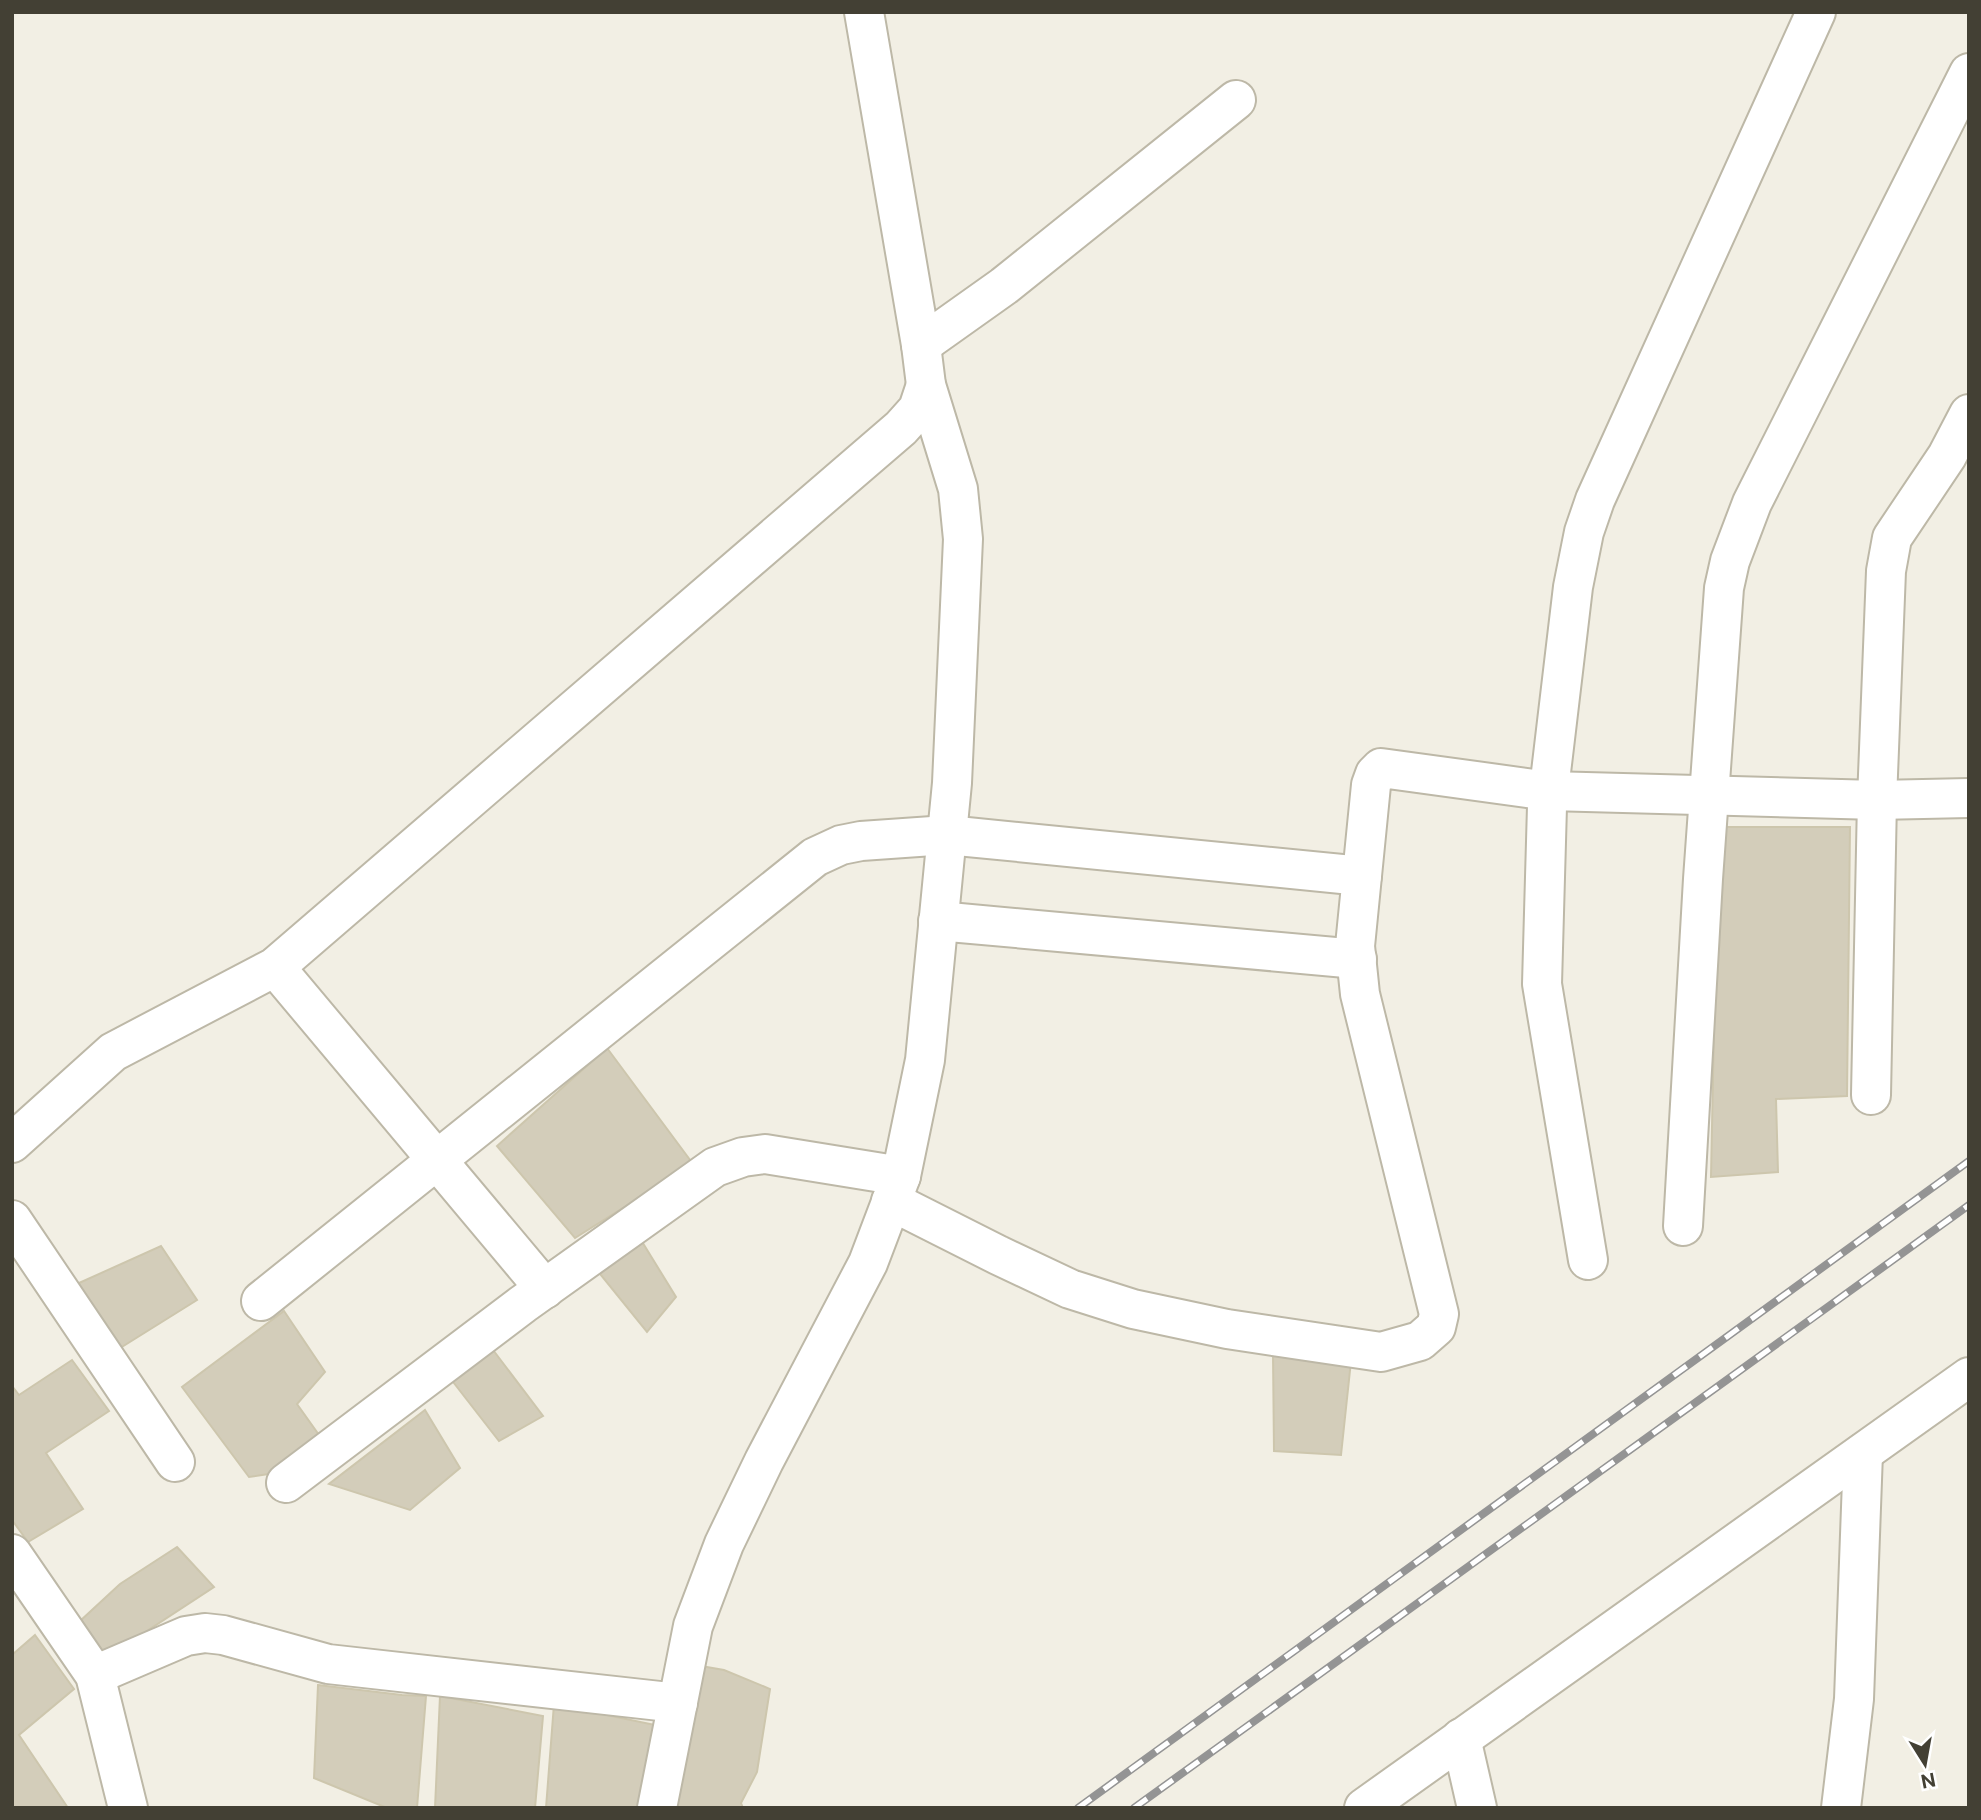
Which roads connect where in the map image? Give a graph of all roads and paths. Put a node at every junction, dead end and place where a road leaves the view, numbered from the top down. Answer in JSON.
{"nodes":[{"id":1,"x":864,"y":12,"type":"edge"},
{"id":2,"x":1816,"y":12,"type":"edge"},
{"id":3,"x":1969,"y":74,"type":"edge"},
{"id":4,"x":1236,"y":100,"type":"dead end"},
{"id":5,"x":921,"y":345,"type":"junction"},
{"id":6,"x":926,"y":385,"type":"junction"},
{"id":7,"x":1969,"y":414,"type":"edge"},
{"id":8,"x":1549,"y":791,"type":"junction"},
{"id":9,"x":1709,"y":796,"type":"junction"},
{"id":10,"x":1969,"y":798,"type":"edge"},
{"id":11,"x":1877,"y":800,"type":"junction"},
{"id":12,"x":947,"y":835,"type":"junction"},
{"id":13,"x":1362,"y":876,"type":"junction"},
{"id":14,"x":938,"y":921,"type":"junction"},
{"id":15,"x":1357,"y":959,"type":"junction"},
{"id":16,"x":275,"y":967,"type":"junction"},
{"id":17,"x":1871,"y":1094,"type":"dead end"},
{"id":18,"x":12,"y":1143,"type":"edge"},
{"id":19,"x":437,"y":1160,"type":"junction"},
{"id":20,"x":896,"y":1189,"type":"junction"},
{"id":21,"x":12,"y":1220,"type":"edge"},
{"id":22,"x":1683,"y":1226,"type":"dead end"},
{"id":23,"x":1588,"y":1260,"type":"dead end"},
{"id":24,"x":545,"y":1289,"type":"junction"},
{"id":25,"x":261,"y":1301,"type":"dead end"},
{"id":26,"x":1969,"y":1377,"type":"edge"},
{"id":27,"x":1863,"y":1452,"type":"junction"},
{"id":28,"x":175,"y":1462,"type":"dead end"},
{"id":29,"x":286,"y":1483,"type":"dead end"},
{"id":30,"x":12,"y":1554,"type":"edge"},
{"id":31,"x":95,"y":1675,"type":"junction"},
{"id":32,"x":678,"y":1703,"type":"junction"},
{"id":33,"x":1461,"y":1738,"type":"junction"},
{"id":34,"x":128,"y":1808,"type":"edge"},
{"id":35,"x":657,"y":1808,"type":"edge"},
{"id":36,"x":1364,"y":1808,"type":"edge"},
{"id":37,"x":1477,"y":1808,"type":"edge"},
{"id":38,"x":1841,"y":1808,"type":"edge"}],
"edges":[{"from":1,"to":5,"type":"street"},
{"from":2,"to":8,"type":"street"},
{"from":3,"to":9,"type":"street"},
{"from":4,"to":5,"type":"street"},
{"from":5,"to":6,"type":"street"},
{"from":6,"to":12,"type":"street"},
{"from":6,"to":16,"type":"street"},
{"from":7,"to":11,"type":"street"},
{"from":8,"to":9,"type":"street"},
{"from":8,"to":13,"type":"street"},
{"from":8,"to":23,"type":"street"},
{"from":9,"to":11,"type":"street"},
{"from":9,"to":22,"type":"street"},
{"from":10,"to":11,"type":"street"},
{"from":11,"to":17,"type":"street"},
{"from":12,"to":13,"type":"street"},
{"from":12,"to":14,"type":"street"},
{"from":12,"to":19,"type":"street"},
{"from":13,"to":15,"type":"street"},
{"from":14,"to":15,"type":"street"},
{"from":14,"to":20,"type":"street"},
{"from":15,"to":20,"type":"street"},
{"from":16,"to":18,"type":"street"},
{"from":16,"to":19,"type":"street"},
{"from":19,"to":24,"type":"street"},
{"from":19,"to":25,"type":"street"},
{"from":20,"to":24,"type":"street"},
{"from":20,"to":32,"type":"street"},
{"from":21,"to":28,"type":"street"},
{"from":24,"to":29,"type":"street"},
{"from":26,"to":27,"type":"street"},
{"from":27,"to":33,"type":"street"},
{"from":27,"to":38,"type":"street"},
{"from":30,"to":31,"type":"street"},
{"from":31,"to":32,"type":"street"},
{"from":31,"to":34,"type":"street"},
{"from":32,"to":35,"type":"street"},
{"from":33,"to":36,"type":"street"},
{"from":33,"to":37,"type":"street"}]}
